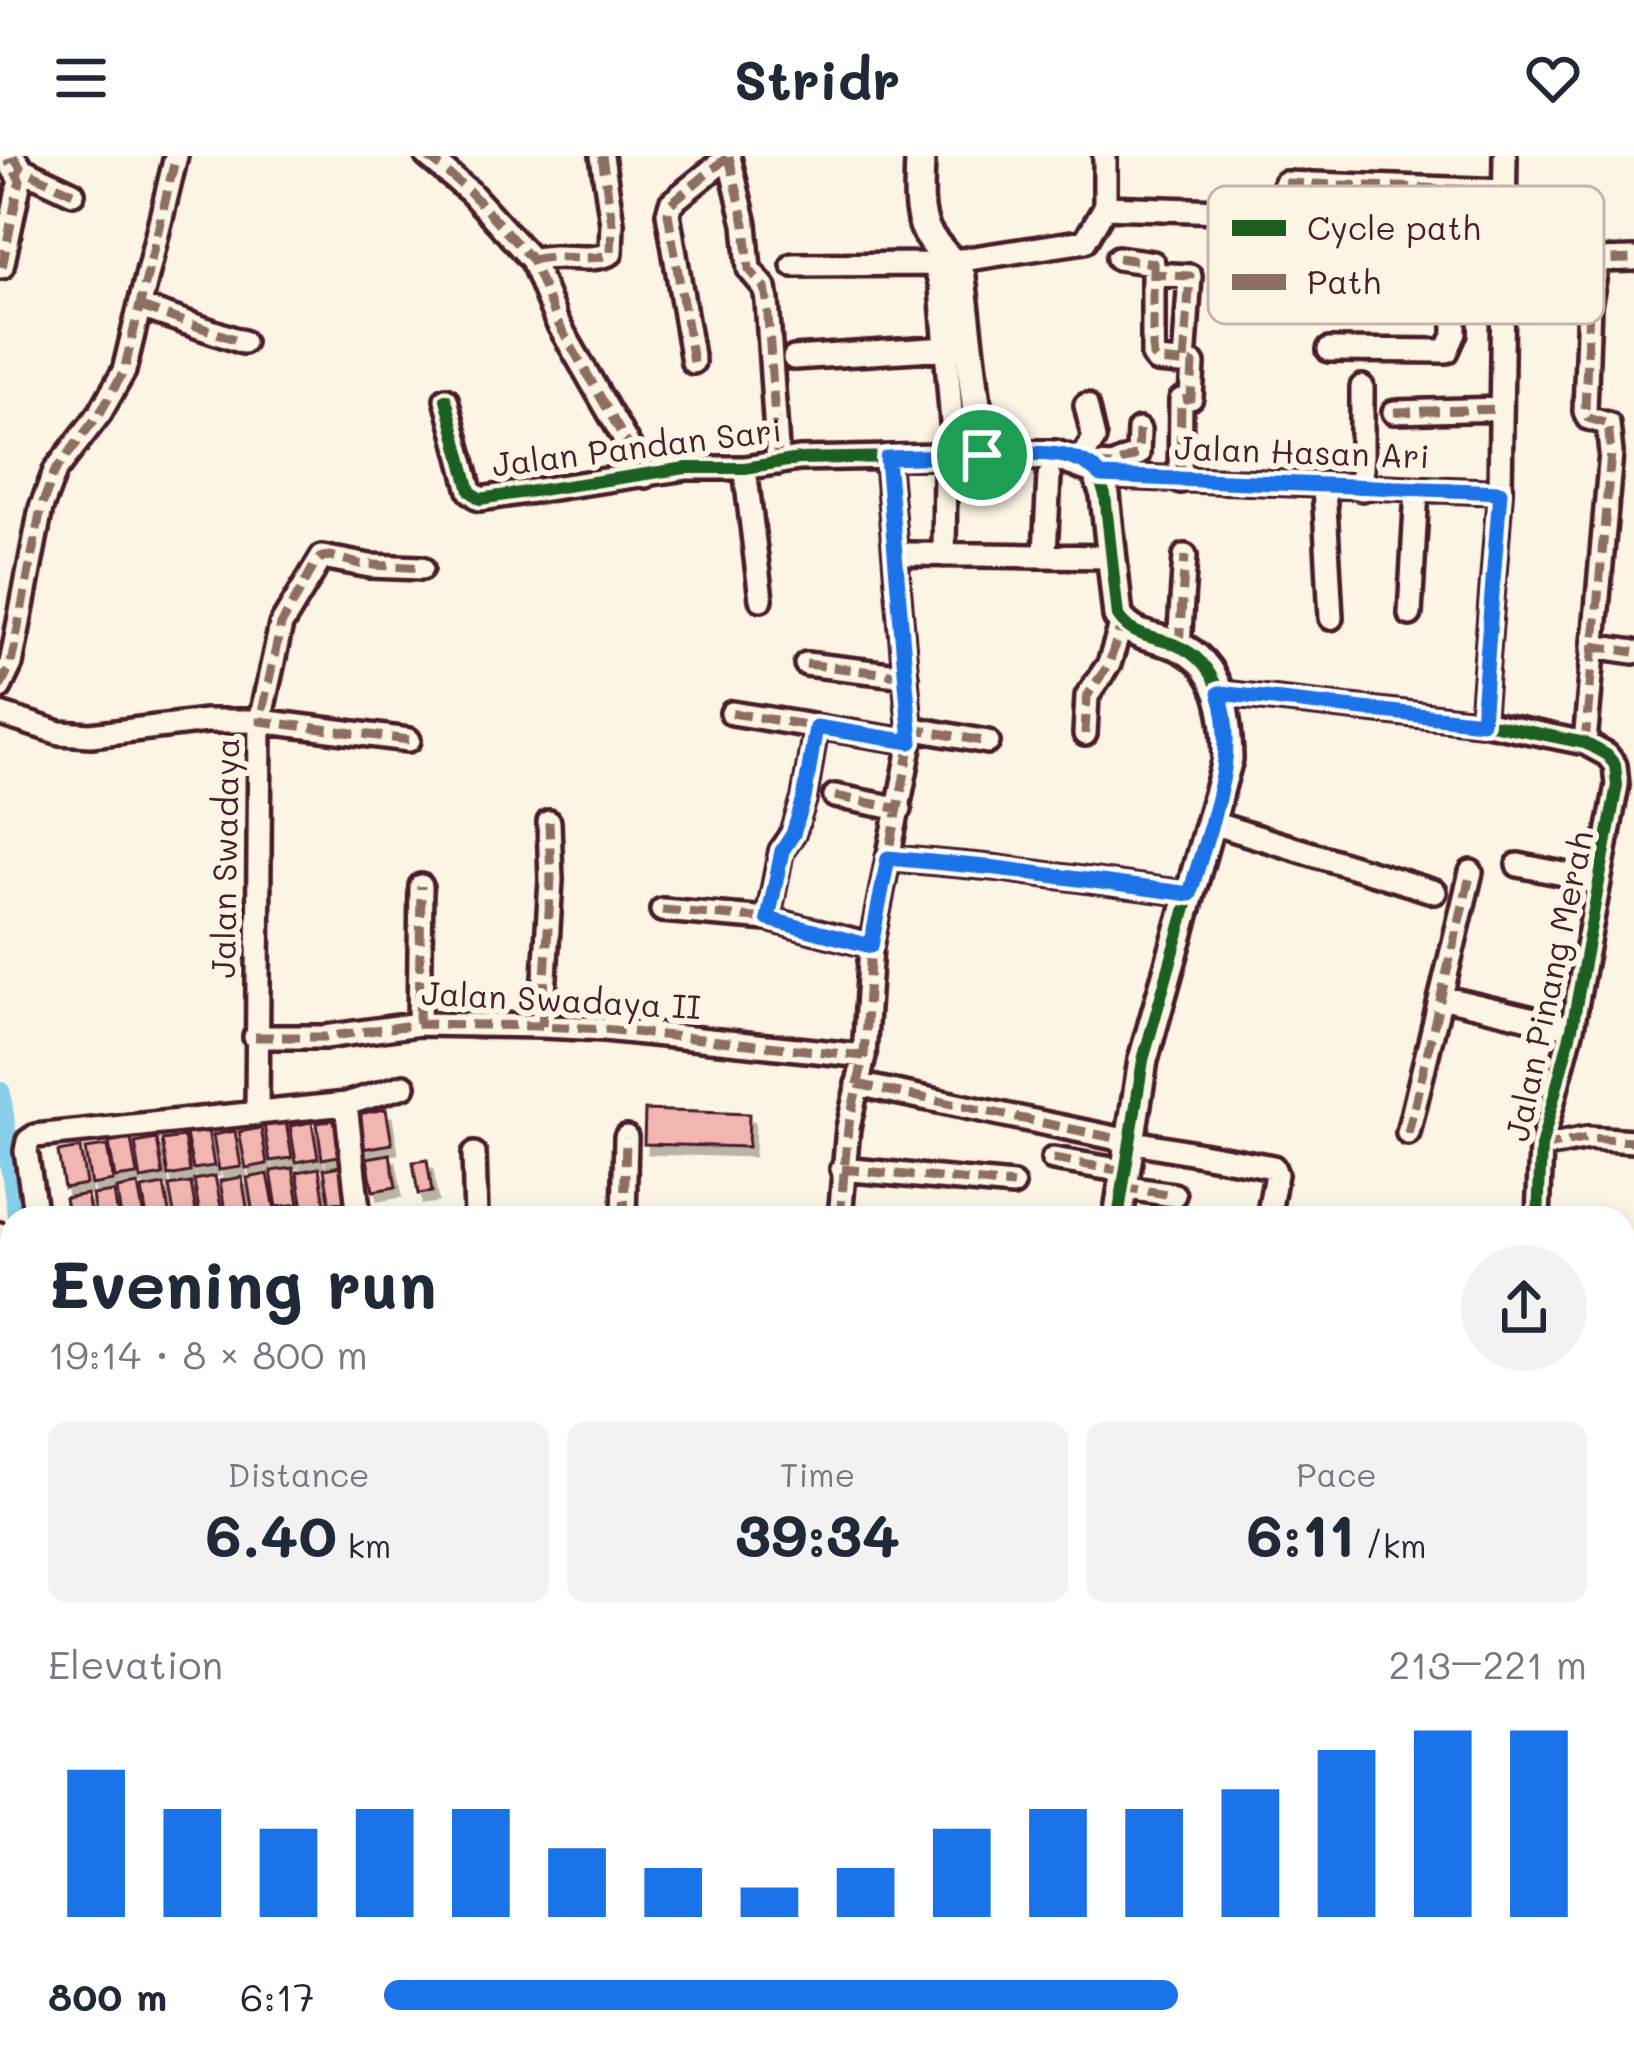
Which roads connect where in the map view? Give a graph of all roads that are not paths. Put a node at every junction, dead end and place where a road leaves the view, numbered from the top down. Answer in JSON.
{"nodes":[{"id":1,"x":176,"y":156,"type":"edge"},
{"id":2,"x":427,"y":156,"type":"edge"},
{"id":3,"x":602,"y":156,"type":"edge"},
{"id":4,"x":729,"y":156,"type":"edge"},
{"id":5,"x":920,"y":156,"type":"edge"},
{"id":6,"x":1105,"y":156,"type":"edge"},
{"id":7,"x":1505,"y":156,"type":"edge"},
{"id":8,"x":8,"y":158,"type":"edge"},
{"id":9,"x":1285,"y":183,"type":"dead end"},
{"id":10,"x":1368,"y":186,"type":"edge"},
{"id":11,"x":1506,"y":186,"type":"edge"},
{"id":12,"x":73,"y":193,"type":"dead end"},
{"id":13,"x":1105,"y":207,"type":"junction"},
{"id":14,"x":1208,"y":211,"type":"edge"},
{"id":15,"x":1118,"y":258,"type":"dead end"},
{"id":16,"x":1634,"y":259,"type":"edge"},
{"id":17,"x":532,"y":260,"type":"junction"},
{"id":18,"x":1604,"y":260,"type":"edge"},
{"id":19,"x":944,"y":261,"type":"junction"},
{"id":20,"x":793,"y":265,"type":"dead end"},
{"id":21,"x":2,"y":267,"type":"edge"},
{"id":22,"x":1153,"y":274,"type":"junction"},
{"id":23,"x":141,"y":307,"type":"junction"},
{"id":24,"x":1455,"y":324,"type":"edge"},
{"id":25,"x":1503,"y":324,"type":"edge"},
{"id":26,"x":1588,"y":324,"type":"edge"},
{"id":27,"x":243,"y":342,"type":"dead end"},
{"id":28,"x":947,"y":348,"type":"junction"},
{"id":29,"x":1330,"y":350,"type":"dead end"},
{"id":30,"x":794,"y":358,"type":"dead end"},
{"id":31,"x":693,"y":362,"type":"dead end"},
{"id":32,"x":1196,"y":364,"type":"junction"},
{"id":33,"x":1362,"y":388,"type":"dead end"},
{"id":34,"x":446,"y":399,"type":"dead end"},
{"id":35,"x":1086,"y":405,"type":"dead end"},
{"id":36,"x":1501,"y":410,"type":"junction"},
{"id":37,"x":1394,"y":412,"type":"dead end"},
{"id":38,"x":1139,"y":430,"type":"dead end"},
{"id":39,"x":981,"y":445,"type":"junction"},
{"id":40,"x":887,"y":458,"type":"junction"},
{"id":41,"x":778,"y":463,"type":"junction"},
{"id":42,"x":1090,"y":467,"type":"junction"},
{"id":43,"x":745,"y":468,"type":"junction"},
{"id":44,"x":945,"y":470,"type":"dead end"},
{"id":45,"x":646,"y":476,"type":"junction"},
{"id":46,"x":1048,"y":476,"type":"dead end"},
{"id":47,"x":1180,"y":481,"type":"junction"},
{"id":48,"x":1324,"y":487,"type":"junction"},
{"id":49,"x":1362,"y":489,"type":"junction"},
{"id":50,"x":1417,"y":490,"type":"junction"},
{"id":51,"x":1500,"y":492,"type":"junction"},
{"id":52,"x":909,"y":554,"type":"dead end"},
{"id":53,"x":1045,"y":554,"type":"junction"},
{"id":54,"x":944,"y":555,"type":"junction"},
{"id":55,"x":1185,"y":556,"type":"dead end"},
{"id":56,"x":1111,"y":557,"type":"junction"},
{"id":57,"x":422,"y":568,"type":"dead end"},
{"id":58,"x":761,"y":599,"type":"dead end"},
{"id":59,"x":1410,"y":614,"type":"dead end"},
{"id":60,"x":1331,"y":618,"type":"dead end"},
{"id":61,"x":1122,"y":622,"type":"junction"},
{"id":62,"x":1179,"y":646,"type":"junction"},
{"id":63,"x":1593,"y":646,"type":"junction"},
{"id":64,"x":1634,"y":652,"type":"edge"},
{"id":65,"x":806,"y":664,"type":"dead end"},
{"id":66,"x":906,"y":676,"type":"junction"},
{"id":67,"x":0,"y":688,"type":"edge"},
{"id":68,"x":1219,"y":693,"type":"junction"},
{"id":69,"x":732,"y":713,"type":"dead end"},
{"id":70,"x":0,"y":714,"type":"edge"},
{"id":71,"x":260,"y":722,"type":"junction"},
{"id":72,"x":1482,"y":722,"type":"junction"},
{"id":73,"x":816,"y":727,"type":"junction"},
{"id":74,"x":1085,"y":734,"type":"dead end"},
{"id":75,"x":911,"y":735,"type":"junction"},
{"id":76,"x":409,"y":740,"type":"dead end"},
{"id":77,"x":988,"y":742,"type":"dead end"},
{"id":78,"x":1585,"y":743,"type":"junction"},
{"id":79,"x":1626,"y":786,"type":"edge"},
{"id":80,"x":836,"y":796,"type":"dead end"},
{"id":81,"x":900,"y":809,"type":"junction"},
{"id":82,"x":549,"y":822,"type":"dead end"},
{"id":83,"x":1209,"y":822,"type":"junction"},
{"id":84,"x":888,"y":858,"type":"junction"},
{"id":85,"x":1518,"y":865,"type":"dead end"},
{"id":86,"x":1472,"y":872,"type":"dead end"},
{"id":87,"x":1599,"y":880,"type":"junction"},
{"id":88,"x":421,"y":886,"type":"dead end"},
{"id":89,"x":1435,"y":892,"type":"dead end"},
{"id":90,"x":1190,"y":894,"type":"junction"},
{"id":91,"x":662,"y":910,"type":"dead end"},
{"id":92,"x":768,"y":919,"type":"junction"},
{"id":93,"x":871,"y":946,"type":"junction"},
{"id":94,"x":1441,"y":998,"type":"junction"},
{"id":95,"x":419,"y":1024,"type":"junction"},
{"id":96,"x":542,"y":1026,"type":"junction"},
{"id":97,"x":1573,"y":1028,"type":"junction"},
{"id":98,"x":255,"y":1036,"type":"junction"},
{"id":99,"x":864,"y":1056,"type":"junction"},
{"id":100,"x":857,"y":1084,"type":"junction"},
{"id":101,"x":404,"y":1086,"type":"dead end"},
{"id":102,"x":346,"y":1104,"type":"junction"},
{"id":103,"x":257,"y":1114,"type":"junction"},
{"id":104,"x":1408,"y":1133,"type":"dead end"},
{"id":105,"x":626,"y":1137,"type":"dead end"},
{"id":106,"x":1129,"y":1141,"type":"junction"},
{"id":107,"x":1634,"y":1141,"type":"edge"},
{"id":108,"x":1541,"y":1147,"type":"junction"},
{"id":109,"x":474,"y":1154,"type":"dead end"},
{"id":110,"x":1053,"y":1159,"type":"dead end"},
{"id":111,"x":842,"y":1169,"type":"junction"},
{"id":112,"x":1122,"y":1179,"type":"junction"},
{"id":113,"x":1013,"y":1185,"type":"dead end"},
{"id":114,"x":1174,"y":1195,"type":"dead end"},
{"id":115,"x":34,"y":1206,"type":"edge"},
{"id":116,"x":358,"y":1206,"type":"edge"},
{"id":117,"x":476,"y":1206,"type":"edge"},
{"id":118,"x":624,"y":1206,"type":"edge"},
{"id":119,"x":840,"y":1206,"type":"edge"},
{"id":120,"x":1119,"y":1206,"type":"edge"},
{"id":121,"x":1270,"y":1206,"type":"edge"},
{"id":122,"x":1539,"y":1206,"type":"edge"}],
"edges":[{"from":1,"to":23,"type":"street"},
{"from":2,"to":17,"type":"street"},
{"from":3,"to":17,"type":"street"},
{"from":4,"to":31,"type":"street"},
{"from":4,"to":41,"type":"street"},
{"from":5,"to":19,"type":"street"},
{"from":6,"to":13,"type":"street"},
{"from":7,"to":11,"type":"street"},
{"from":8,"to":12,"type":"street"},
{"from":8,"to":21,"type":"street"},
{"from":9,"to":10,"type":"street"},
{"from":13,"to":14,"type":"street"},
{"from":13,"to":19,"type":"street"},
{"from":15,"to":22,"type":"street"},
{"from":16,"to":18,"type":"street"},
{"from":17,"to":45,"type":"street"},
{"from":19,"to":20,"type":"street"},
{"from":19,"to":28,"type":"street"},
{"from":19,"to":39,"type":"street"},
{"from":22,"to":32,"type":"street"},
{"from":22,"to":32,"type":"street"},
{"from":23,"to":27,"type":"street"},
{"from":23,"to":67,"type":"street"},
{"from":24,"to":29,"type":"street"},
{"from":25,"to":36,"type":"street"},
{"from":26,"to":63,"type":"street"},
{"from":28,"to":30,"type":"street"},
{"from":28,"to":39,"type":"street"},
{"from":32,"to":47,"type":"street"},
{"from":33,"to":49,"type":"street"},
{"from":34,"to":45,"type":"street","name":"Jalan Pandan Sari"},
{"from":35,"to":42,"type":"street"},
{"from":36,"to":37,"type":"street"},
{"from":36,"to":51,"type":"street"},
{"from":38,"to":42,"type":"street"},
{"from":39,"to":40,"type":"street","name":"Jalan Pandan Sari"},
{"from":39,"to":42,"type":"street"},
{"from":40,"to":41,"type":"street","name":"Jalan Pandan Sari"},
{"from":40,"to":66,"type":"street"},
{"from":41,"to":43,"type":"street","name":"Jalan Pandan Sari"},
{"from":42,"to":47,"type":"street","name":"Jalan Hasan Ari"},
{"from":42,"to":56,"type":"street"},
{"from":43,"to":45,"type":"street","name":"Jalan Pandan Sari"},
{"from":43,"to":58,"type":"street"},
{"from":44,"to":54,"type":"street"},
{"from":46,"to":53,"type":"street"},
{"from":47,"to":48,"type":"street","name":"Jalan Hasan Ari"},
{"from":48,"to":49,"type":"street","name":"Jalan Hasan Ari"},
{"from":48,"to":60,"type":"street"},
{"from":49,"to":50,"type":"street","name":"Jalan Hasan Ari"},
{"from":50,"to":51,"type":"street","name":"Jalan Hasan Ari"},
{"from":50,"to":59,"type":"street"},
{"from":51,"to":72,"type":"street"},
{"from":52,"to":54,"type":"street"},
{"from":53,"to":54,"type":"street"},
{"from":53,"to":56,"type":"street"},
{"from":55,"to":62,"type":"street"},
{"from":56,"to":61,"type":"street"},
{"from":57,"to":71,"type":"street"},
{"from":61,"to":62,"type":"street"},
{"from":61,"to":74,"type":"street"},
{"from":62,"to":68,"type":"street"},
{"from":63,"to":64,"type":"street"},
{"from":63,"to":78,"type":"street"},
{"from":65,"to":66,"type":"street"},
{"from":66,"to":75,"type":"street"},
{"from":68,"to":72,"type":"street"},
{"from":68,"to":83,"type":"street"},
{"from":69,"to":73,"type":"street"},
{"from":70,"to":71,"type":"street","name":"Jalan Swadaya"},
{"from":71,"to":76,"type":"street"},
{"from":71,"to":98,"type":"street","name":"Jalan Swadaya"},
{"from":72,"to":78,"type":"street"},
{"from":73,"to":75,"type":"street"},
{"from":73,"to":92,"type":"street"},
{"from":75,"to":77,"type":"street"},
{"from":75,"to":81,"type":"street"},
{"from":78,"to":79,"type":"street","name":"Jalan Pinang Merah"},
{"from":79,"to":87,"type":"street","name":"Jalan Pinang Merah"},
{"from":80,"to":81,"type":"street"},
{"from":81,"to":84,"type":"street"},
{"from":82,"to":96,"type":"street"},
{"from":83,"to":89,"type":"street"},
{"from":83,"to":90,"type":"street"},
{"from":84,"to":90,"type":"street"},
{"from":84,"to":93,"type":"street"},
{"from":85,"to":87,"type":"street"},
{"from":86,"to":94,"type":"street"},
{"from":87,"to":97,"type":"street","name":"Jalan Pinang Merah"},
{"from":88,"to":95,"type":"street"},
{"from":90,"to":106,"type":"street"},
{"from":91,"to":92,"type":"street"},
{"from":92,"to":93,"type":"street"},
{"from":93,"to":99,"type":"street"},
{"from":94,"to":97,"type":"street"},
{"from":94,"to":104,"type":"street"},
{"from":95,"to":96,"type":"street","name":"Jalan Swadaya II"},
{"from":95,"to":98,"type":"street","name":"Jalan Swadaya II"},
{"from":96,"to":99,"type":"street","name":"Jalan Swadaya II"},
{"from":97,"to":108,"type":"street","name":"Jalan Pinang Merah"},
{"from":98,"to":103,"type":"street","name":"Jalan Swadaya"},
{"from":99,"to":100,"type":"street"},
{"from":100,"to":106,"type":"street"},
{"from":100,"to":111,"type":"street"},
{"from":101,"to":102,"type":"street"},
{"from":102,"to":103,"type":"street"},
{"from":102,"to":116,"type":"street"},
{"from":103,"to":115,"type":"street"},
{"from":105,"to":118,"type":"street"},
{"from":106,"to":112,"type":"street"},
{"from":106,"to":121,"type":"street"},
{"from":107,"to":108,"type":"street"},
{"from":108,"to":122,"type":"street","name":"Jalan Pinang Merah"},
{"from":109,"to":117,"type":"street"},
{"from":110,"to":112,"type":"street"},
{"from":111,"to":113,"type":"street"},
{"from":111,"to":119,"type":"street"},
{"from":112,"to":114,"type":"street"},
{"from":112,"to":120,"type":"street"}]}
